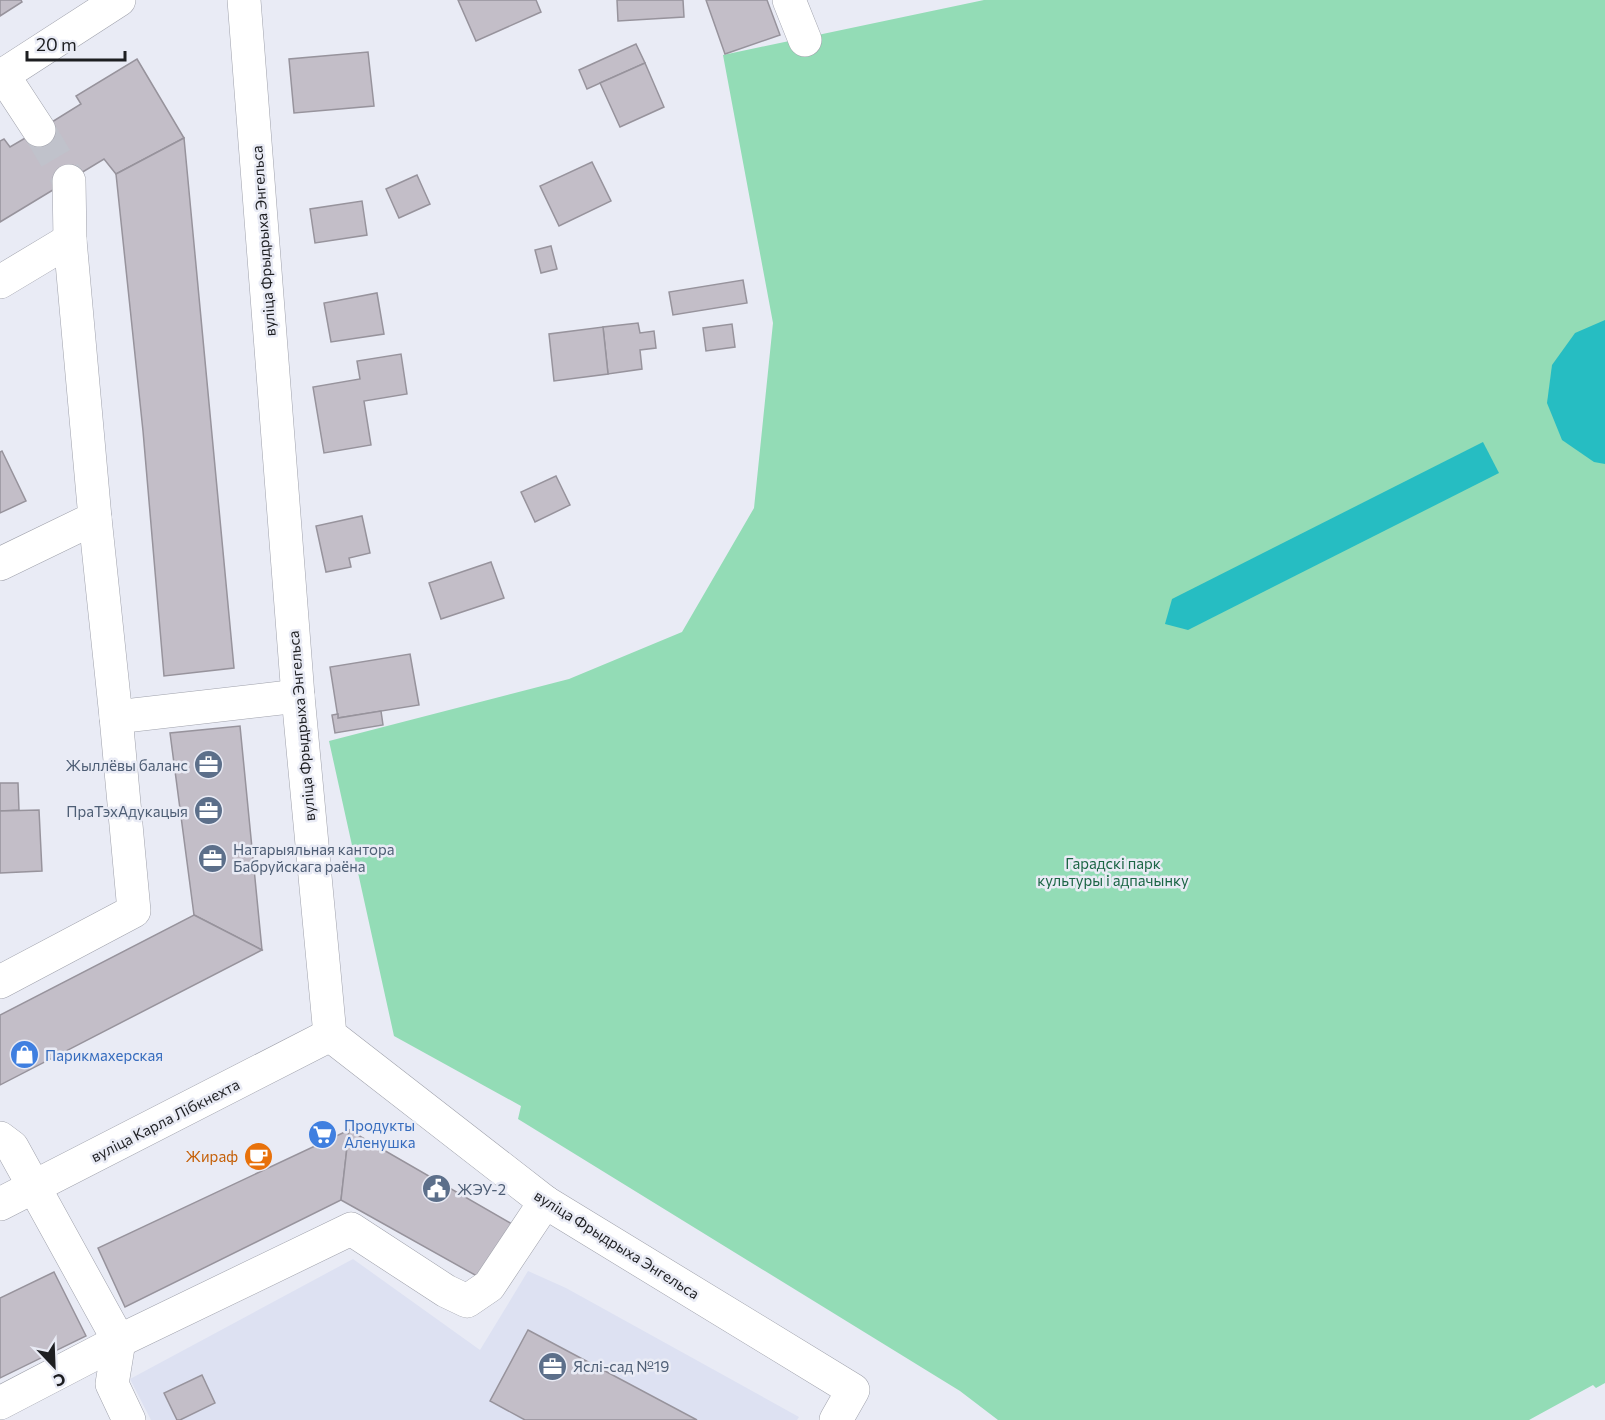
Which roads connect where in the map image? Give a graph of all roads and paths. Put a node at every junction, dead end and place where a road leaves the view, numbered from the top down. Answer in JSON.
{"nodes":[{"id":1,"x":118,"y":0,"type":"edge"},
{"id":2,"x":244,"y":0,"type":"edge"},
{"id":3,"x":789,"y":0,"type":"edge"},
{"id":4,"x":805,"y":40,"type":"dead end"},
{"id":5,"x":1,"y":76,"type":"edge"},
{"id":6,"x":39,"y":130,"type":"tunnel mouth"},
{"id":7,"x":69,"y":181,"type":"tunnel mouth"},
{"id":8,"x":70,"y":240,"type":"junction"},
{"id":9,"x":0,"y":282,"type":"edge"},
{"id":10,"x":95,"y":518,"type":"junction"},
{"id":11,"x":0,"y":564,"type":"edge"},
{"id":12,"x":298,"y":696,"type":"junction"},
{"id":13,"x":116,"y":717,"type":"junction"},
{"id":14,"x":0,"y":982,"type":"edge"},
{"id":15,"x":330,"y":1035,"type":"junction"},
{"id":16,"x":0,"y":1138,"type":"edge"},
{"id":17,"x":35,"y":1186,"type":"junction"},
{"id":18,"x":545,"y":1202,"type":"junction"},
{"id":19,"x":0,"y":1204,"type":"edge"},
{"id":20,"x":119,"y":1341,"type":"junction"},
{"id":21,"x":0,"y":1403,"type":"edge"},
{"id":22,"x":129,"y":1420,"type":"edge"},
{"id":23,"x":836,"y":1420,"type":"edge"}],
"edges":[{"from":1,"to":5,"type":"street"},
{"from":2,"to":12,"type":"street","name":"вуліца Фрыдрыха Энгельса"},
{"from":3,"to":4,"type":"street"},
{"from":5,"to":6,"type":"street"},
{"from":7,"to":8,"type":"street"},
{"from":8,"to":9,"type":"street"},
{"from":8,"to":10,"type":"street"},
{"from":10,"to":11,"type":"street"},
{"from":10,"to":13,"type":"street"},
{"from":12,"to":13,"type":"street"},
{"from":12,"to":15,"type":"street","name":"вуліца Фрыдрыха Энгельса"},
{"from":13,"to":14,"type":"street"},
{"from":15,"to":17,"type":"street","name":"вуліца Карла Лібкнехта"},
{"from":15,"to":18,"type":"street","name":"вуліца Фрыдрыха Энгельса"},
{"from":16,"to":17,"type":"street"},
{"from":17,"to":19,"type":"street","name":"вуліца Карла Лібкнехта"},
{"from":17,"to":20,"type":"street"},
{"from":18,"to":20,"type":"street"},
{"from":18,"to":23,"type":"street","name":"вуліца Фрыдрыха Энгельса"},
{"from":20,"to":21,"type":"street"},
{"from":20,"to":22,"type":"street"}]}
